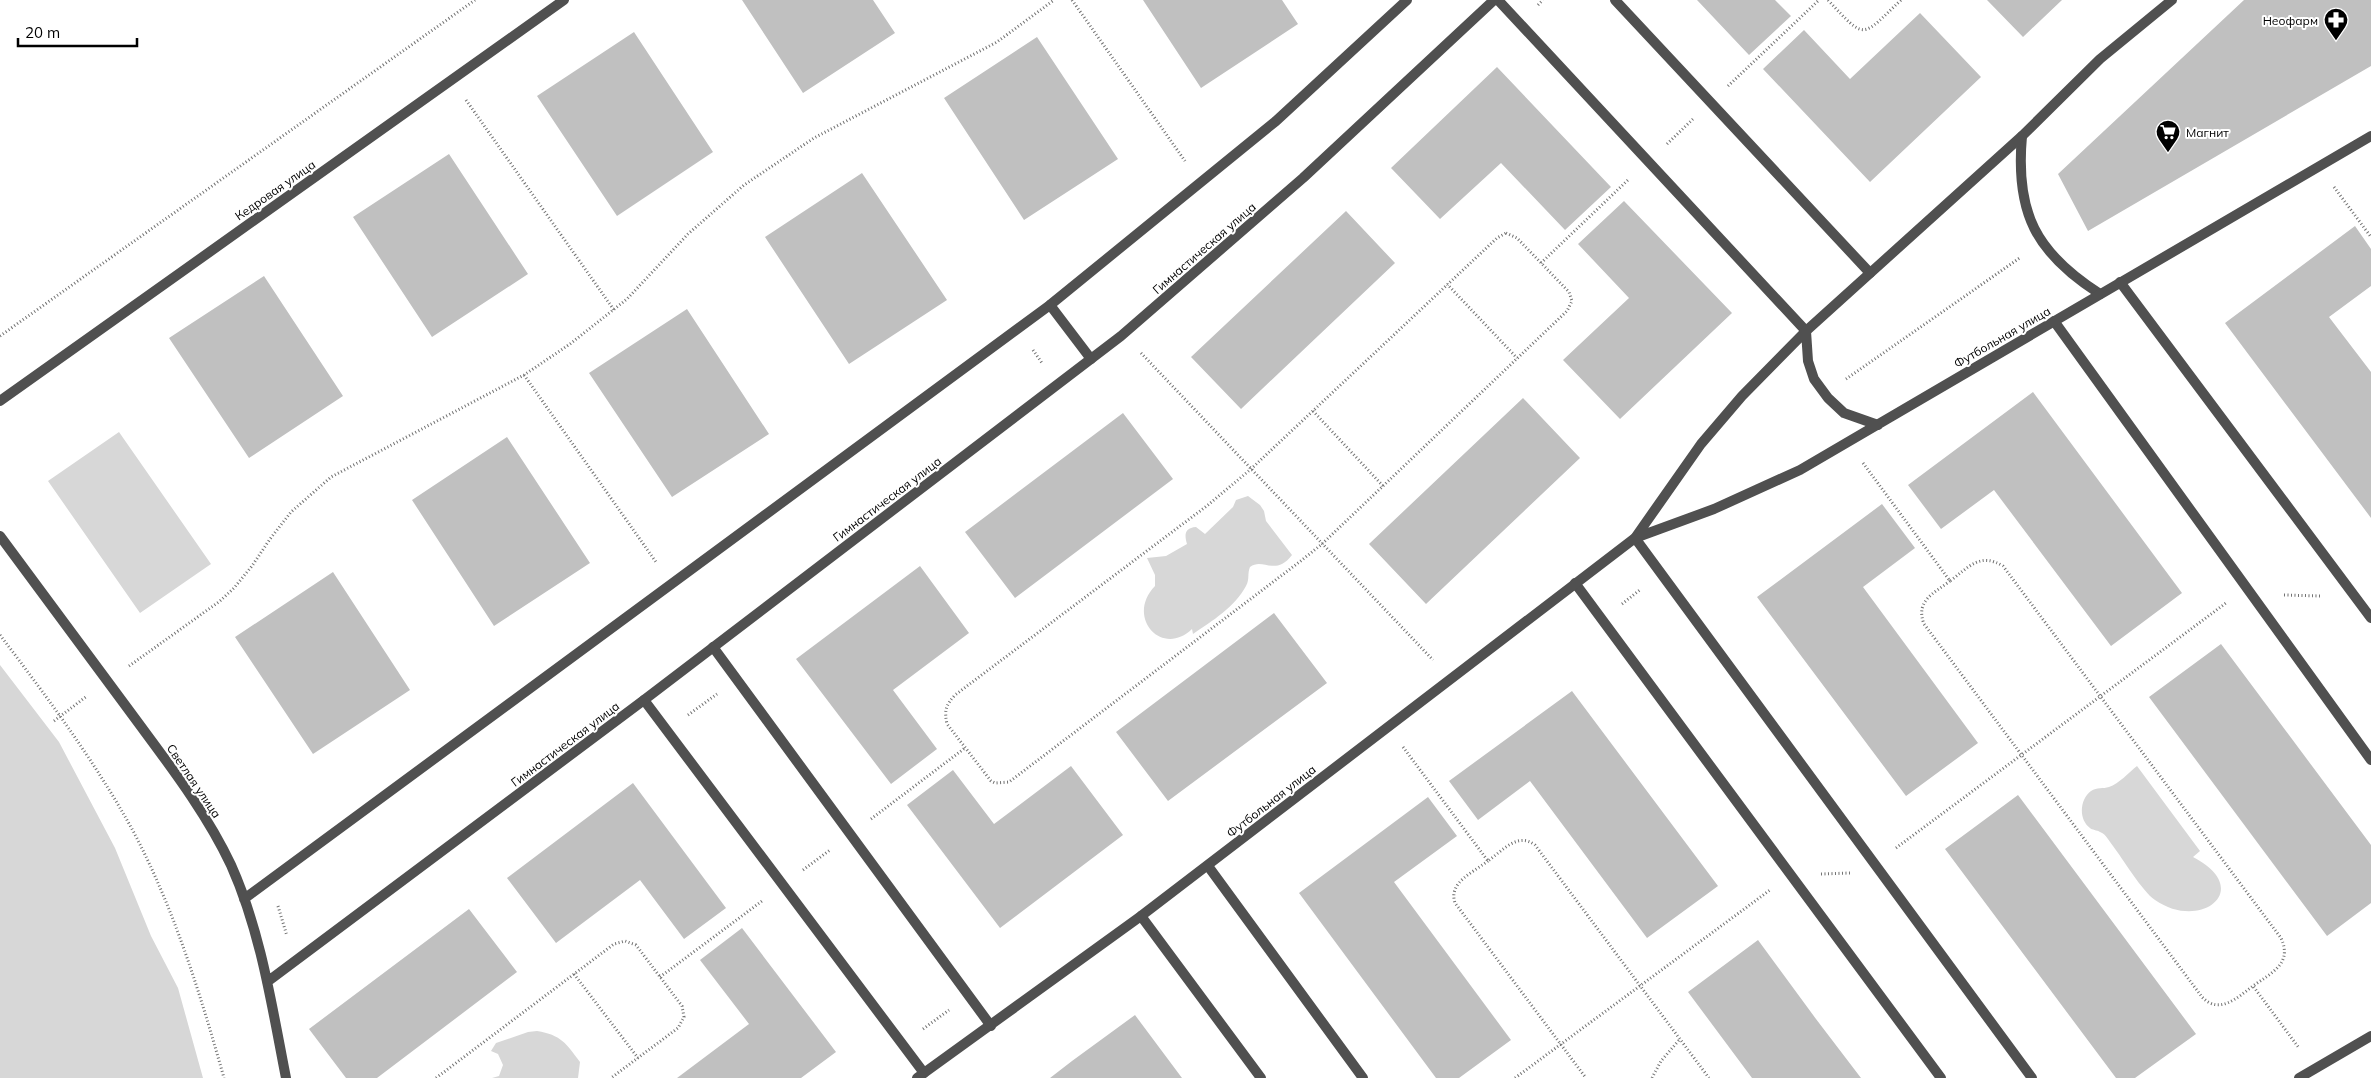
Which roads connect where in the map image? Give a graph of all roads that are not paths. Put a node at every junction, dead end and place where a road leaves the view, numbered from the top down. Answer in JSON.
{"nodes":[{"id":1,"x":564,"y":0,"type":"edge"},
{"id":2,"x":1407,"y":0,"type":"edge"},
{"id":3,"x":1494,"y":0,"type":"edge"},
{"id":4,"x":1498,"y":0,"type":"edge"},
{"id":5,"x":1615,"y":0,"type":"edge"},
{"id":6,"x":2172,"y":0,"type":"edge"},
{"id":7,"x":2022,"y":136,"type":"junction"},
{"id":8,"x":2371,"y":136,"type":"edge"},
{"id":9,"x":1870,"y":273,"type":"junction"},
{"id":10,"x":2120,"y":282,"type":"junction"},
{"id":11,"x":2100,"y":294,"type":"junction"},
{"id":12,"x":1050,"y":306,"type":"junction"},
{"id":13,"x":2054,"y":321,"type":"junction"},
{"id":14,"x":1806,"y":331,"type":"junction"},
{"id":15,"x":1091,"y":359,"type":"junction"},
{"id":16,"x":0,"y":401,"type":"edge"},
{"id":17,"x":1878,"y":425,"type":"junction"},
{"id":18,"x":0,"y":536,"type":"edge"},
{"id":19,"x":1635,"y":538,"type":"junction"},
{"id":20,"x":1575,"y":583,"type":"junction"},
{"id":21,"x":2371,"y":618,"type":"edge"},
{"id":22,"x":713,"y":647,"type":"junction"},
{"id":23,"x":644,"y":700,"type":"junction"},
{"id":24,"x":2371,"y":760,"type":"edge"},
{"id":25,"x":1208,"y":866,"type":"junction"},
{"id":26,"x":244,"y":899,"type":"junction"},
{"id":27,"x":1141,"y":916,"type":"junction"},
{"id":28,"x":267,"y":982,"type":"junction"},
{"id":29,"x":991,"y":1026,"type":"junction"},
{"id":30,"x":2371,"y":1036,"type":"edge"},
{"id":31,"x":920,"y":1075,"type":"edge"},
{"id":32,"x":286,"y":1078,"type":"edge"},
{"id":33,"x":1261,"y":1078,"type":"edge"},
{"id":34,"x":1363,"y":1078,"type":"edge"},
{"id":35,"x":1941,"y":1078,"type":"edge"},
{"id":36,"x":2032,"y":1078,"type":"edge"},
{"id":37,"x":2300,"y":1078,"type":"edge"}],
"edges":[{"from":1,"to":16,"type":"street","name":"Кедровая улица"},
{"from":2,"to":12,"type":"street"},
{"from":3,"to":15,"type":"street","name":"Гимнастическая улица"},
{"from":4,"to":14,"type":"street"},
{"from":5,"to":9,"type":"street"},
{"from":6,"to":7,"type":"street","name":"Футбольная улица"},
{"from":7,"to":9,"type":"street","name":"Футбольная улица"},
{"from":7,"to":11,"type":"street"},
{"from":8,"to":10,"type":"street","name":"Футбольная улица"},
{"from":9,"to":14,"type":"street","name":"Футбольная улица"},
{"from":10,"to":11,"type":"street","name":"Футбольная улица"},
{"from":10,"to":21,"type":"street"},
{"from":11,"to":13,"type":"street","name":"Футбольная улица"},
{"from":12,"to":15,"type":"street"},
{"from":12,"to":26,"type":"street"},
{"from":13,"to":17,"type":"street","name":"Футбольная улица"},
{"from":13,"to":24,"type":"street"},
{"from":14,"to":17,"type":"street"},
{"from":14,"to":19,"type":"street","name":"Футбольная улица"},
{"from":15,"to":22,"type":"street","name":"Гимнастическая улица"},
{"from":17,"to":19,"type":"street","name":"Футбольная улица"},
{"from":18,"to":26,"type":"street","name":"Светлая улица"},
{"from":19,"to":20,"type":"street","name":"Футбольная улица"},
{"from":19,"to":36,"type":"street"},
{"from":20,"to":25,"type":"street","name":"Футбольная улица"},
{"from":20,"to":35,"type":"street"},
{"from":22,"to":23,"type":"street","name":"Гимнастическая улица"},
{"from":22,"to":29,"type":"street"},
{"from":23,"to":28,"type":"street","name":"Гимнастическая улица"},
{"from":23,"to":31,"type":"street"},
{"from":25,"to":27,"type":"street","name":"Футбольная улица"},
{"from":25,"to":34,"type":"street"},
{"from":26,"to":28,"type":"street","name":"Светлая улица"},
{"from":27,"to":29,"type":"street","name":"Футбольная улица"},
{"from":27,"to":33,"type":"street"},
{"from":28,"to":32,"type":"street","name":"Светлая улица"},
{"from":29,"to":31,"type":"street","name":"Футбольная улица"},
{"from":30,"to":37,"type":"street"}]}
